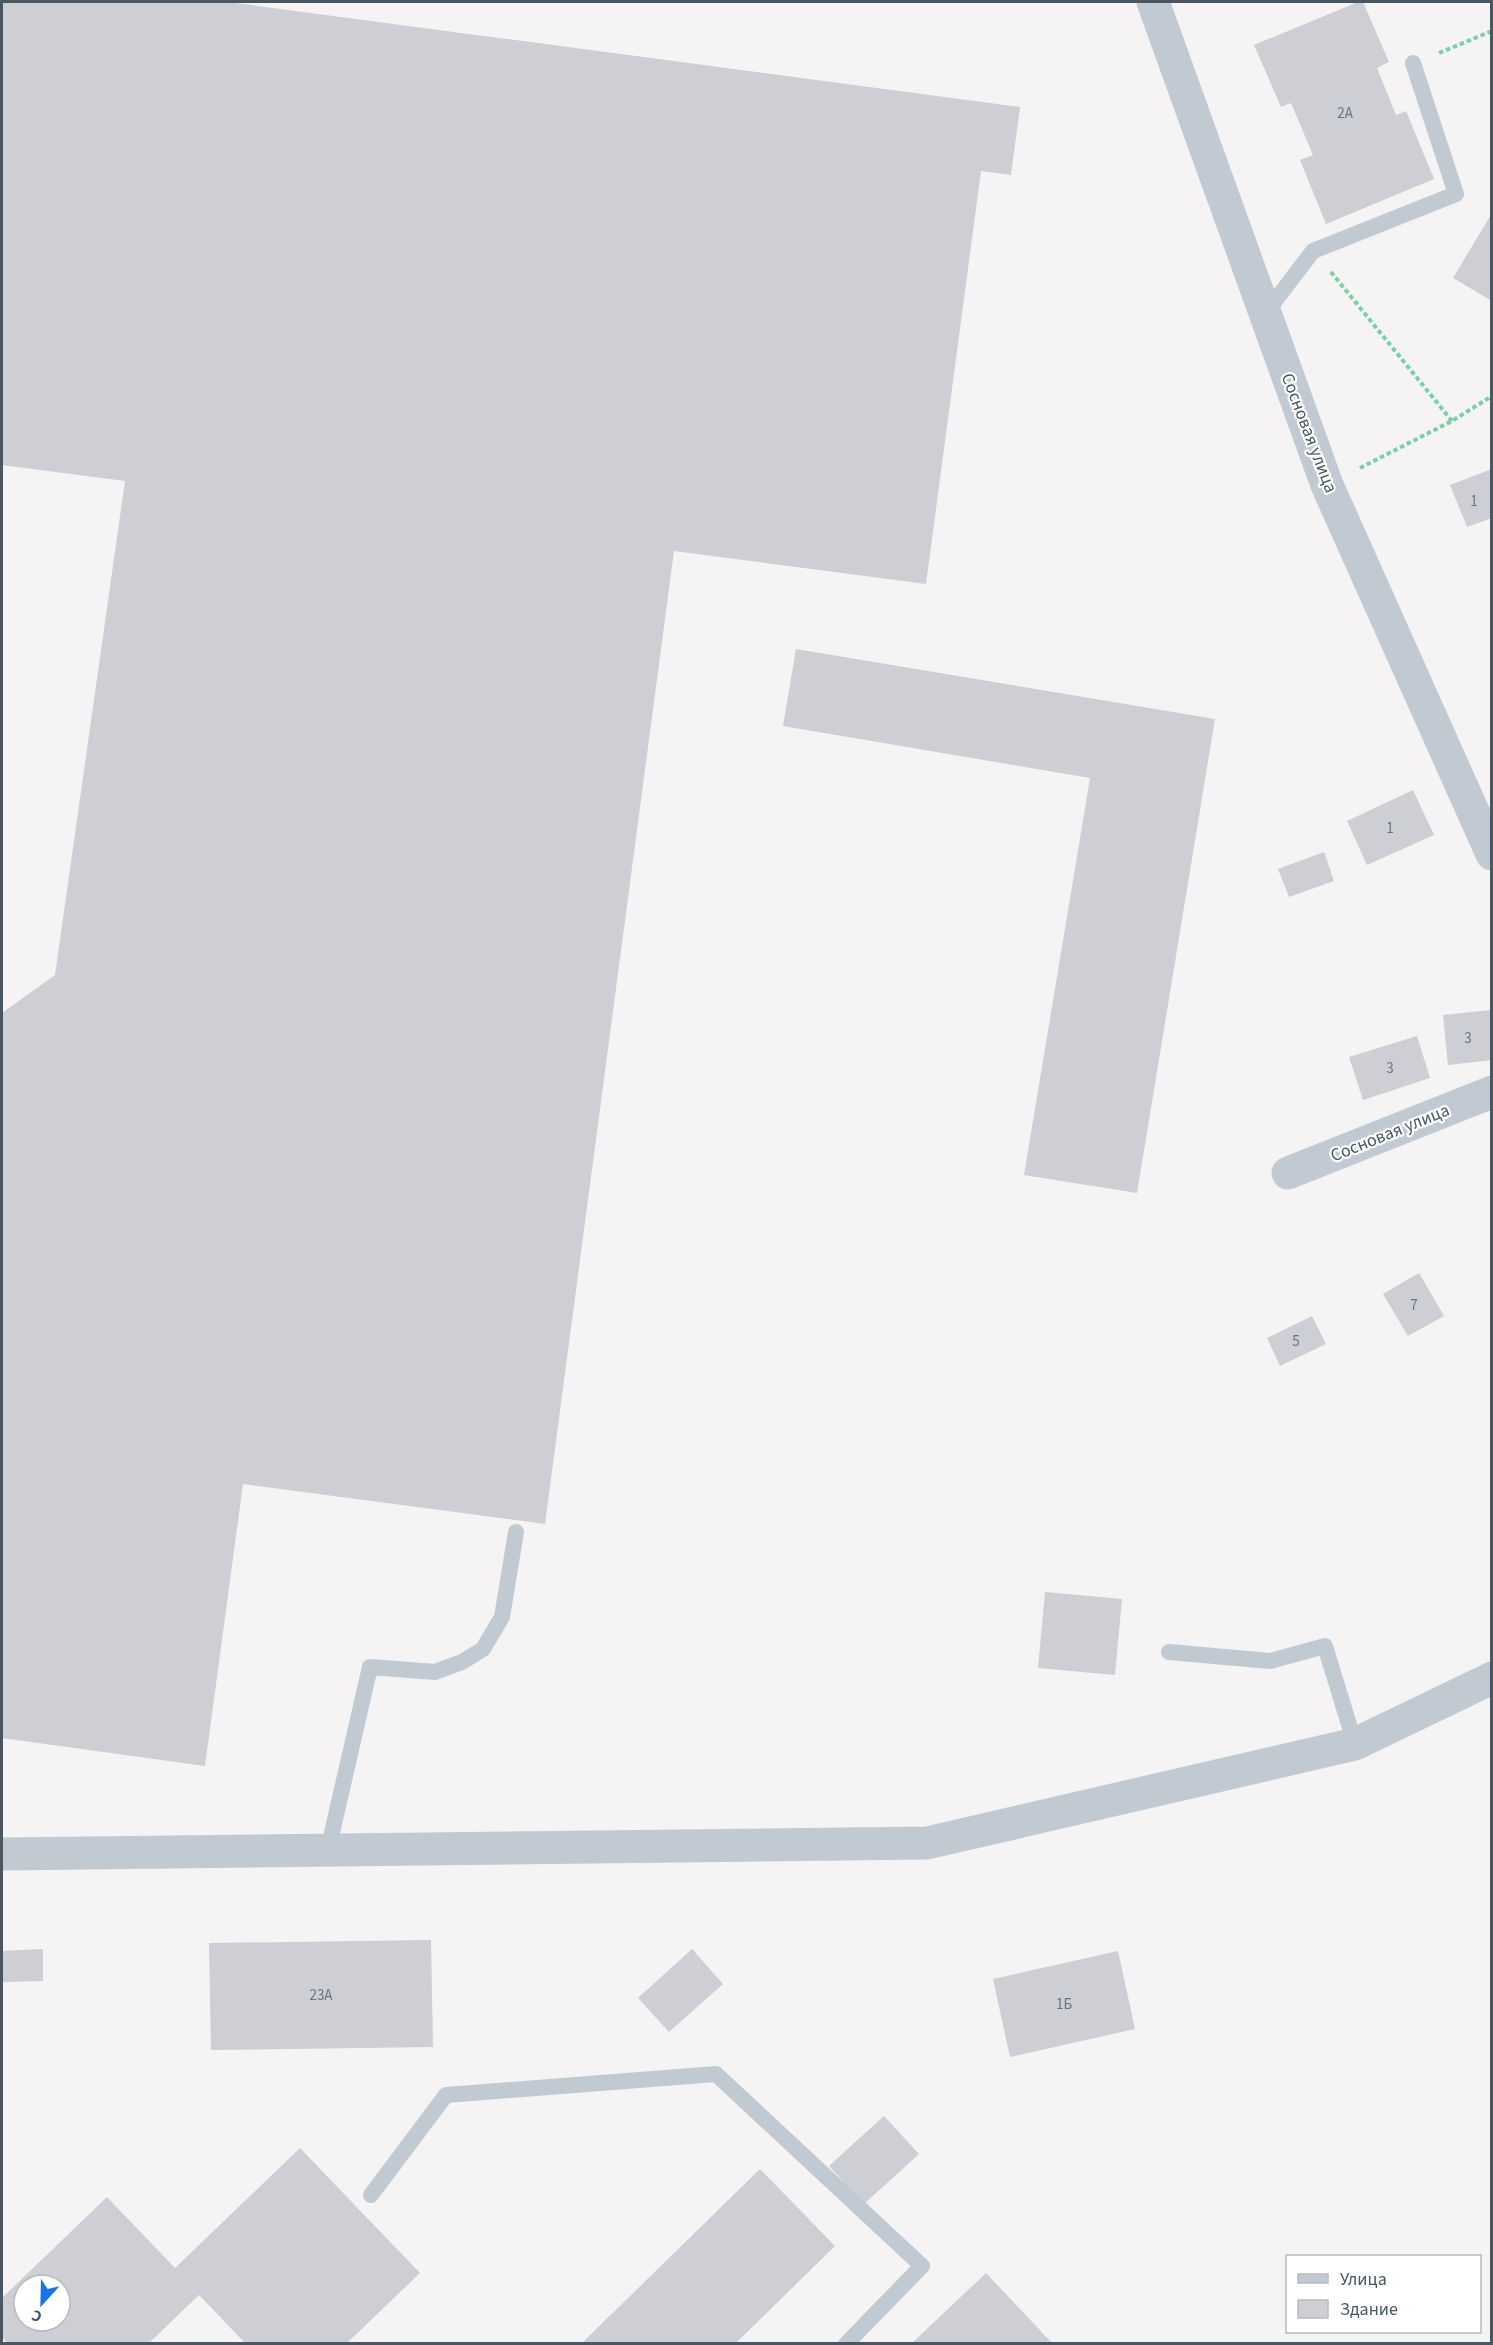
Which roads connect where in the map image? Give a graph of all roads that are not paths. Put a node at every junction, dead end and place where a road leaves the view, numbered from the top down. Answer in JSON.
{"nodes":[{"id":1,"x":1153,"y":2,"type":"edge"},
{"id":2,"x":1413,"y":63,"type":"road end"},
{"id":3,"x":1264,"y":315,"type":"junction"},
{"id":4,"x":1491,"y":854,"type":"edge"},
{"id":5,"x":1491,"y":1092,"type":"edge"},
{"id":6,"x":1288,"y":1173,"type":"dead end"},
{"id":7,"x":516,"y":1533,"type":"dead end"},
{"id":8,"x":1169,"y":1652,"type":"dead end"},
{"id":9,"x":1491,"y":1678,"type":"edge"},
{"id":10,"x":1355,"y":1744,"type":"junction"},
{"id":11,"x":328,"y":1850,"type":"junction"},
{"id":12,"x":2,"y":1854,"type":"edge"},
{"id":13,"x":371,"y":2195,"type":"dead end"},
{"id":14,"x":846,"y":2343,"type":"edge"}],
"edges":[{"from":1,"to":3,"type":"street","name":"Сосновая улица"},
{"from":2,"to":3,"type":"lane"},
{"from":3,"to":4,"type":"street","name":"Сосновая улица"},
{"from":5,"to":6,"type":"street","name":"Сосновая улица"},
{"from":7,"to":11,"type":"lane"},
{"from":8,"to":10,"type":"lane"},
{"from":9,"to":10,"type":"street"},
{"from":10,"to":11,"type":"street"},
{"from":11,"to":12,"type":"street"},
{"from":13,"to":14,"type":"lane"}]}
